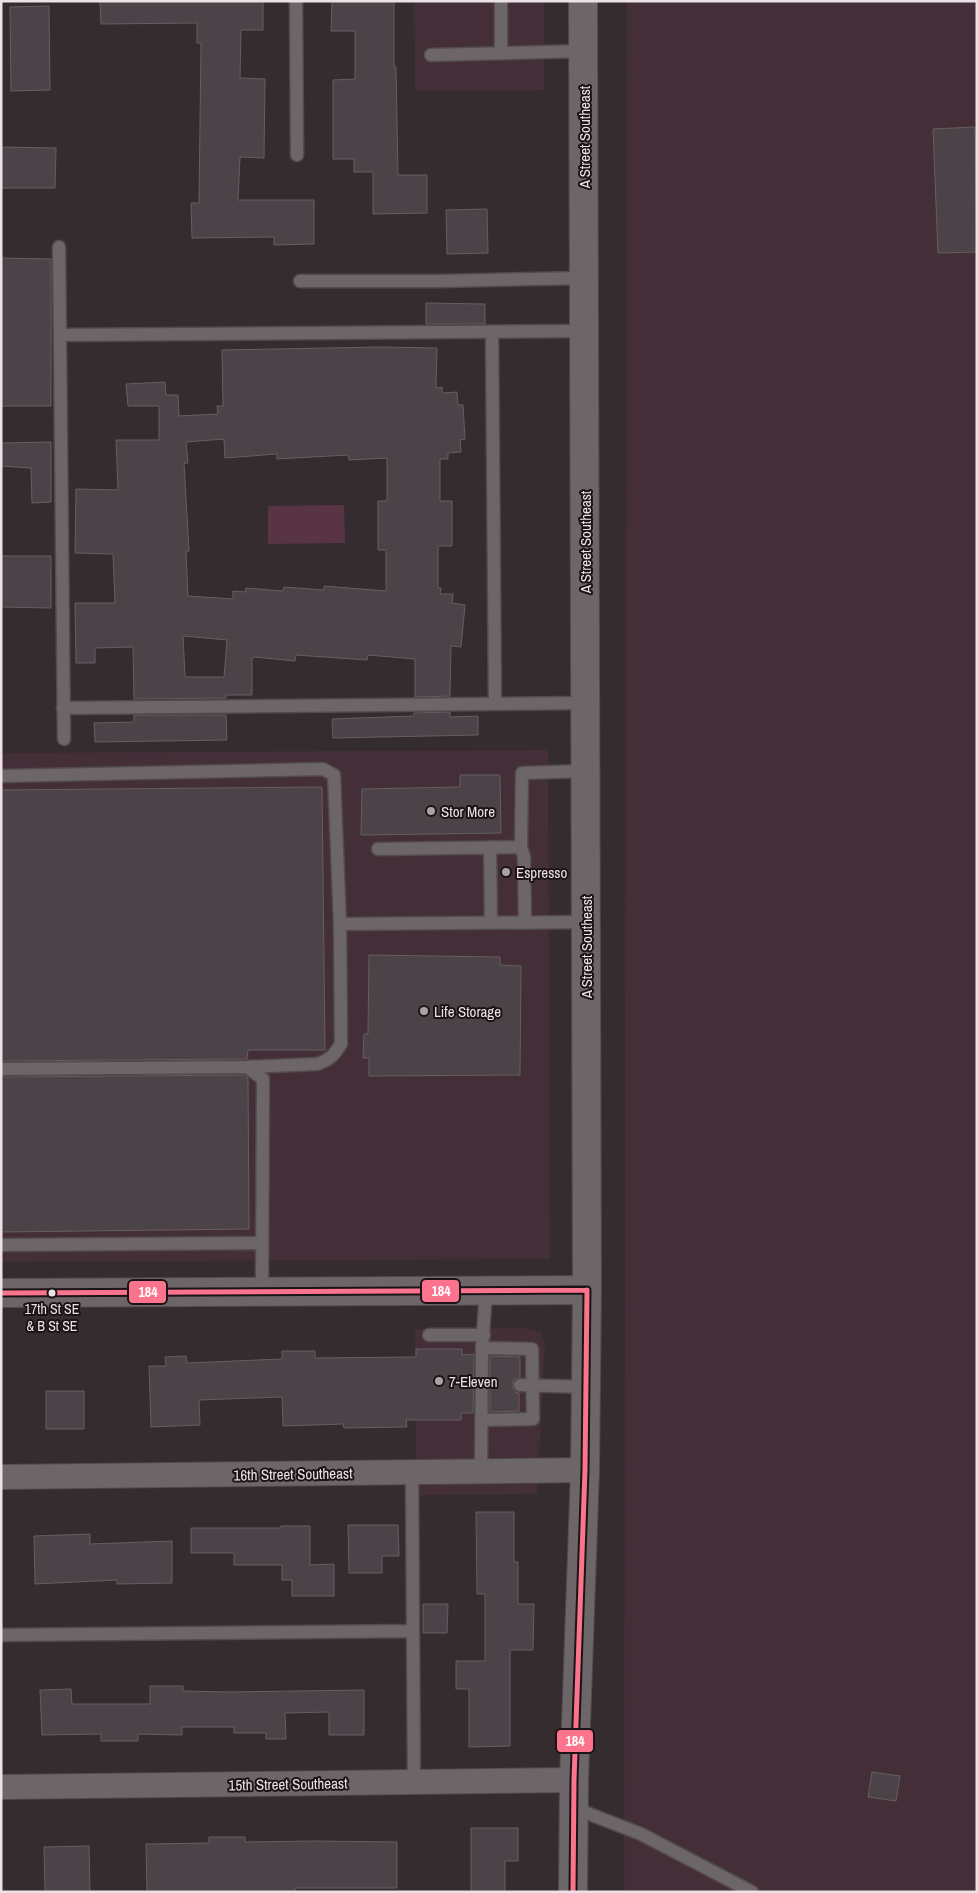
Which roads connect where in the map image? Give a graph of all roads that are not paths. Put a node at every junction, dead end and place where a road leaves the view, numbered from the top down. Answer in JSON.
{"nodes":[{"id":1,"x":296,"y":1,"type":"edge"},
{"id":2,"x":501,"y":1,"type":"edge"},
{"id":3,"x":583,"y":1,"type":"edge"},
{"id":4,"x":583,"y":51,"type":"junction"},
{"id":5,"x":501,"y":53,"type":"junction"},
{"id":6,"x":431,"y":55,"type":"dead end"},
{"id":7,"x":297,"y":155,"type":"dead end"},
{"id":8,"x":59,"y":247,"type":"dead end"},
{"id":9,"x":584,"y":278,"type":"junction"},
{"id":10,"x":300,"y":281,"type":"dead end"},
{"id":11,"x":584,"y":331,"type":"junction"},
{"id":12,"x":492,"y":332,"type":"junction"},
{"id":13,"x":60,"y":336,"type":"junction"},
{"id":14,"x":586,"y":703,"type":"junction"},
{"id":15,"x":495,"y":704,"type":"junction"},
{"id":16,"x":63,"y":708,"type":"junction"},
{"id":17,"x":64,"y":739,"type":"dead end"},
{"id":18,"x":586,"y":771,"type":"junction"},
{"id":19,"x":1,"y":776,"type":"edge"},
{"id":20,"x":490,"y":847,"type":"junction"},
{"id":21,"x":521,"y":847,"type":"junction"},
{"id":22,"x":378,"y":849,"type":"dead end"},
{"id":23,"x":586,"y":922,"type":"junction"},
{"id":24,"x":491,"y":923,"type":"junction"},
{"id":25,"x":525,"y":923,"type":"junction"},
{"id":26,"x":340,"y":924,"type":"junction"},
{"id":27,"x":247,"y":1067,"type":"junction"},
{"id":28,"x":1,"y":1069,"type":"edge"},
{"id":29,"x":262,"y":1243,"type":"junction"},
{"id":30,"x":1,"y":1244,"type":"edge"},
{"id":31,"x":587,"y":1290,"type":"junction"},
{"id":32,"x":486,"y":1291,"type":"junction"},
{"id":33,"x":262,"y":1292,"type":"junction"},
{"id":34,"x":1,"y":1293,"type":"edge"},
{"id":35,"x":429,"y":1335,"type":"dead end"},
{"id":36,"x":484,"y":1335,"type":"junction"},
{"id":37,"x":482,"y":1348,"type":"junction"},
{"id":38,"x":526,"y":1386,"type":"junction"},
{"id":39,"x":586,"y":1386,"type":"junction"},
{"id":40,"x":481,"y":1420,"type":"junction"},
{"id":41,"x":481,"y":1470,"type":"junction"},
{"id":42,"x":585,"y":1470,"type":"junction"},
{"id":43,"x":412,"y":1472,"type":"junction"},
{"id":44,"x":1,"y":1478,"type":"edge"},
{"id":45,"x":413,"y":1631,"type":"junction"},
{"id":46,"x":1,"y":1635,"type":"edge"},
{"id":47,"x":574,"y":1780,"type":"junction"},
{"id":48,"x":414,"y":1782,"type":"junction"},
{"id":49,"x":1,"y":1787,"type":"edge"},
{"id":50,"x":574,"y":1808,"type":"junction"},
{"id":51,"x":573,"y":1892,"type":"edge"},
{"id":52,"x":752,"y":1892,"type":"edge"}],
"edges":[{"from":1,"to":7,"type":"lane"},
{"from":2,"to":5,"type":"lane"},
{"from":3,"to":4,"type":"main road","name":"A Street Southeast"},
{"from":4,"to":5,"type":"lane"},
{"from":4,"to":9,"type":"main road","name":"A Street Southeast"},
{"from":5,"to":6,"type":"lane"},
{"from":8,"to":13,"type":"lane"},
{"from":9,"to":10,"type":"lane"},
{"from":9,"to":11,"type":"main road","name":"A Street Southeast"},
{"from":11,"to":12,"type":"lane"},
{"from":11,"to":14,"type":"main road","name":"A Street Southeast"},
{"from":12,"to":13,"type":"lane"},
{"from":12,"to":15,"type":"lane"},
{"from":13,"to":16,"type":"lane"},
{"from":14,"to":15,"type":"lane"},
{"from":14,"to":18,"type":"main road","name":"A Street Southeast"},
{"from":15,"to":16,"type":"lane"},
{"from":16,"to":17,"type":"lane"},
{"from":18,"to":21,"type":"lane"},
{"from":18,"to":23,"type":"main road","name":"A Street Southeast"},
{"from":19,"to":26,"type":"lane"},
{"from":20,"to":21,"type":"lane"},
{"from":20,"to":22,"type":"lane"},
{"from":20,"to":24,"type":"lane"},
{"from":21,"to":25,"type":"lane"},
{"from":23,"to":25,"type":"lane"},
{"from":23,"to":31,"type":"main road","name":"A Street Southeast"},
{"from":24,"to":25,"type":"lane"},
{"from":24,"to":26,"type":"lane"},
{"from":26,"to":27,"type":"lane"},
{"from":27,"to":28,"type":"lane"},
{"from":27,"to":29,"type":"lane"},
{"from":29,"to":30,"type":"lane"},
{"from":29,"to":33,"type":"lane"},
{"from":31,"to":32,"type":"main road"},
{"from":31,"to":39,"type":"main road","name":"A Street Southeast"},
{"from":32,"to":33,"type":"main road"},
{"from":32,"to":36,"type":"lane"},
{"from":33,"to":34,"type":"main road"},
{"from":35,"to":36,"type":"lane"},
{"from":36,"to":37,"type":"lane"},
{"from":37,"to":38,"type":"lane"},
{"from":37,"to":40,"type":"lane"},
{"from":38,"to":39,"type":"lane"},
{"from":38,"to":40,"type":"lane"},
{"from":39,"to":42,"type":"main road","name":"A Street Southeast"},
{"from":40,"to":41,"type":"lane"},
{"from":41,"to":42,"type":"street","name":"16th Street Southeast"},
{"from":41,"to":43,"type":"street","name":"16th Street Southeast"},
{"from":42,"to":47,"type":"main road","name":"A Street Southeast"},
{"from":43,"to":44,"type":"street","name":"16th Street Southeast"},
{"from":43,"to":45,"type":"lane"},
{"from":45,"to":46,"type":"lane"},
{"from":45,"to":48,"type":"lane"},
{"from":47,"to":48,"type":"street","name":"15th Street Southeast"},
{"from":47,"to":50,"type":"main road","name":"A Street Southeast"},
{"from":48,"to":49,"type":"street","name":"15th Street Southeast"},
{"from":50,"to":51,"type":"main road","name":"A Street Southeast"},
{"from":50,"to":52,"type":"lane"}]}
